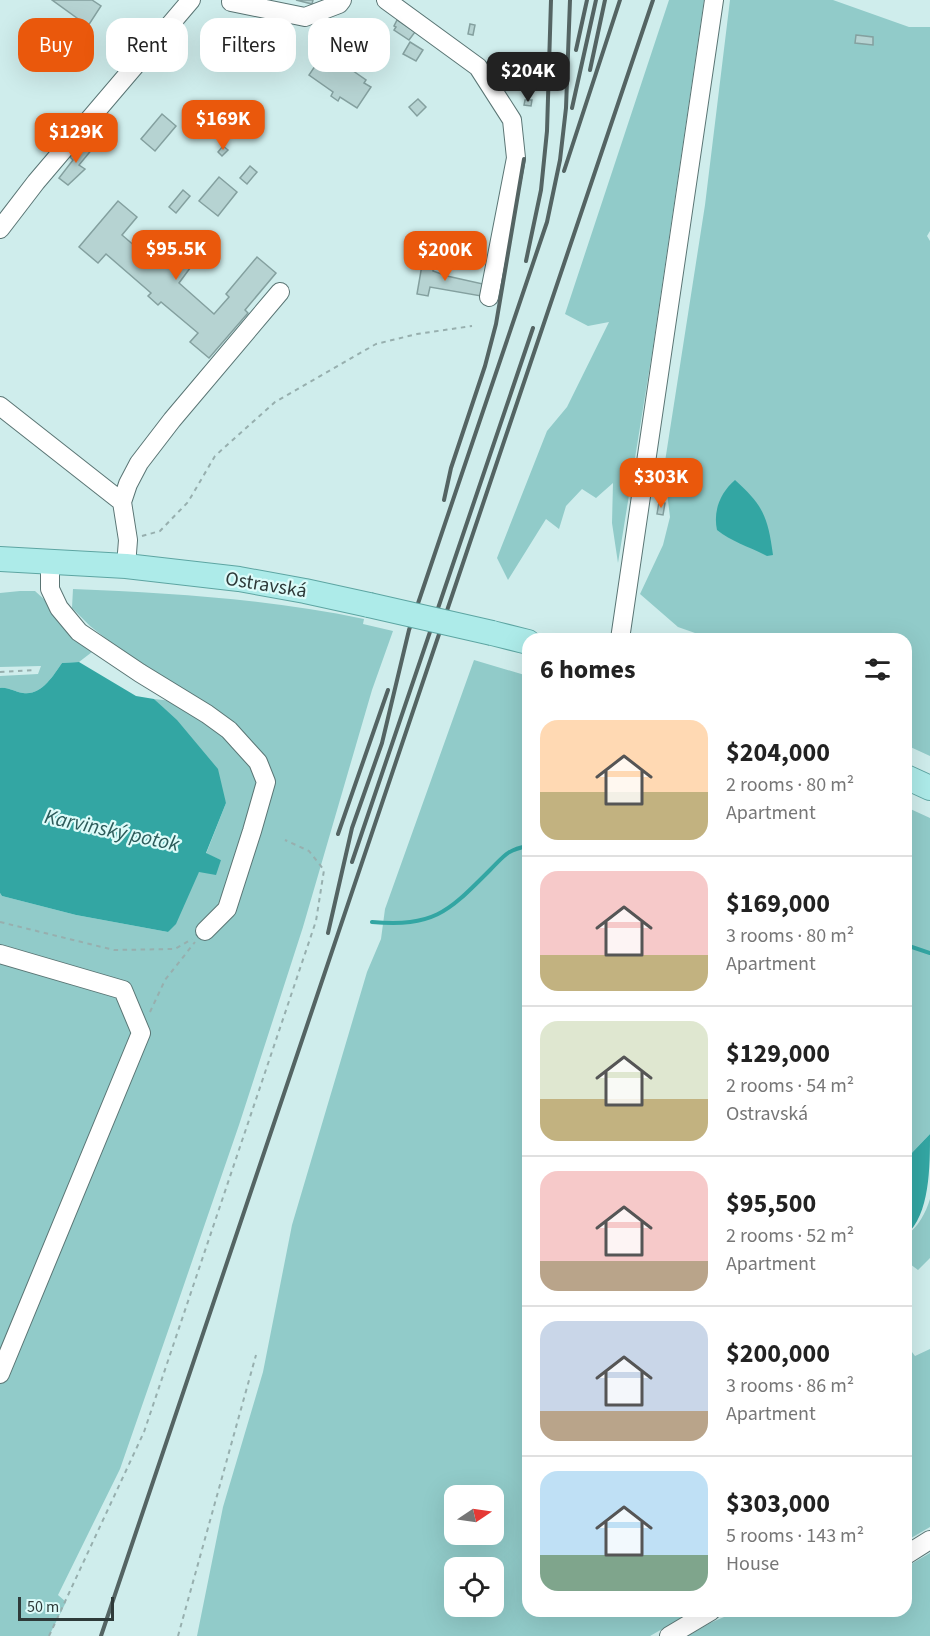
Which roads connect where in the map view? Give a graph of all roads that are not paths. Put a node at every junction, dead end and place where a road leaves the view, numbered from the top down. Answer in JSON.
{"nodes":[{"id":1,"x":191,"y":0,"type":"edge"},
{"id":2,"x":342,"y":0,"type":"edge"},
{"id":3,"x":386,"y":0,"type":"edge"},
{"id":4,"x":714,"y":0,"type":"edge"},
{"id":5,"x":231,"y":2,"type":"dead end"},
{"id":6,"x":0,"y":229,"type":"edge"},
{"id":7,"x":280,"y":292,"type":"dead end"},
{"id":8,"x":489,"y":297,"type":"dead end"},
{"id":9,"x":0,"y":406,"type":"edge"},
{"id":10,"x":122,"y":502,"type":"junction"},
{"id":11,"x":0,"y":559,"type":"edge"},
{"id":12,"x":50,"y":563,"type":"junction"},
{"id":13,"x":126,"y":566,"type":"junction"},
{"id":14,"x":621,"y":633,"type":"edge"},
{"id":15,"x":522,"y":640,"type":"edge"},
{"id":16,"x":912,"y":780,"type":"edge"},
{"id":17,"x":930,"y":788,"type":"edge"},
{"id":18,"x":205,"y":931,"type":"road end"},
{"id":19,"x":0,"y":954,"type":"edge"},
{"id":20,"x":0,"y":1374,"type":"edge"},
{"id":21,"x":930,"y":1540,"type":"edge"},
{"id":22,"x":912,"y":1550,"type":"edge"},
{"id":23,"x":701,"y":1617,"type":"edge"},
{"id":24,"x":669,"y":1636,"type":"edge"}],
"edges":[{"from":1,"to":6,"type":"street"},
{"from":2,"to":5,"type":"street"},
{"from":3,"to":8,"type":"street"},
{"from":4,"to":14,"type":"street"},
{"from":7,"to":10,"type":"street"},
{"from":9,"to":10,"type":"street"},
{"from":10,"to":13,"type":"street"},
{"from":11,"to":12,"type":"main road","name":"Ostravská"},
{"from":12,"to":13,"type":"main road","name":"Ostravská"},
{"from":12,"to":18,"type":"street"},
{"from":13,"to":15,"type":"main road","name":"Ostravská","bridge":true},
{"from":16,"to":17,"type":"main road"},
{"from":19,"to":20,"type":"street"},
{"from":21,"to":22,"type":"street"},
{"from":23,"to":24,"type":"street"}]}
